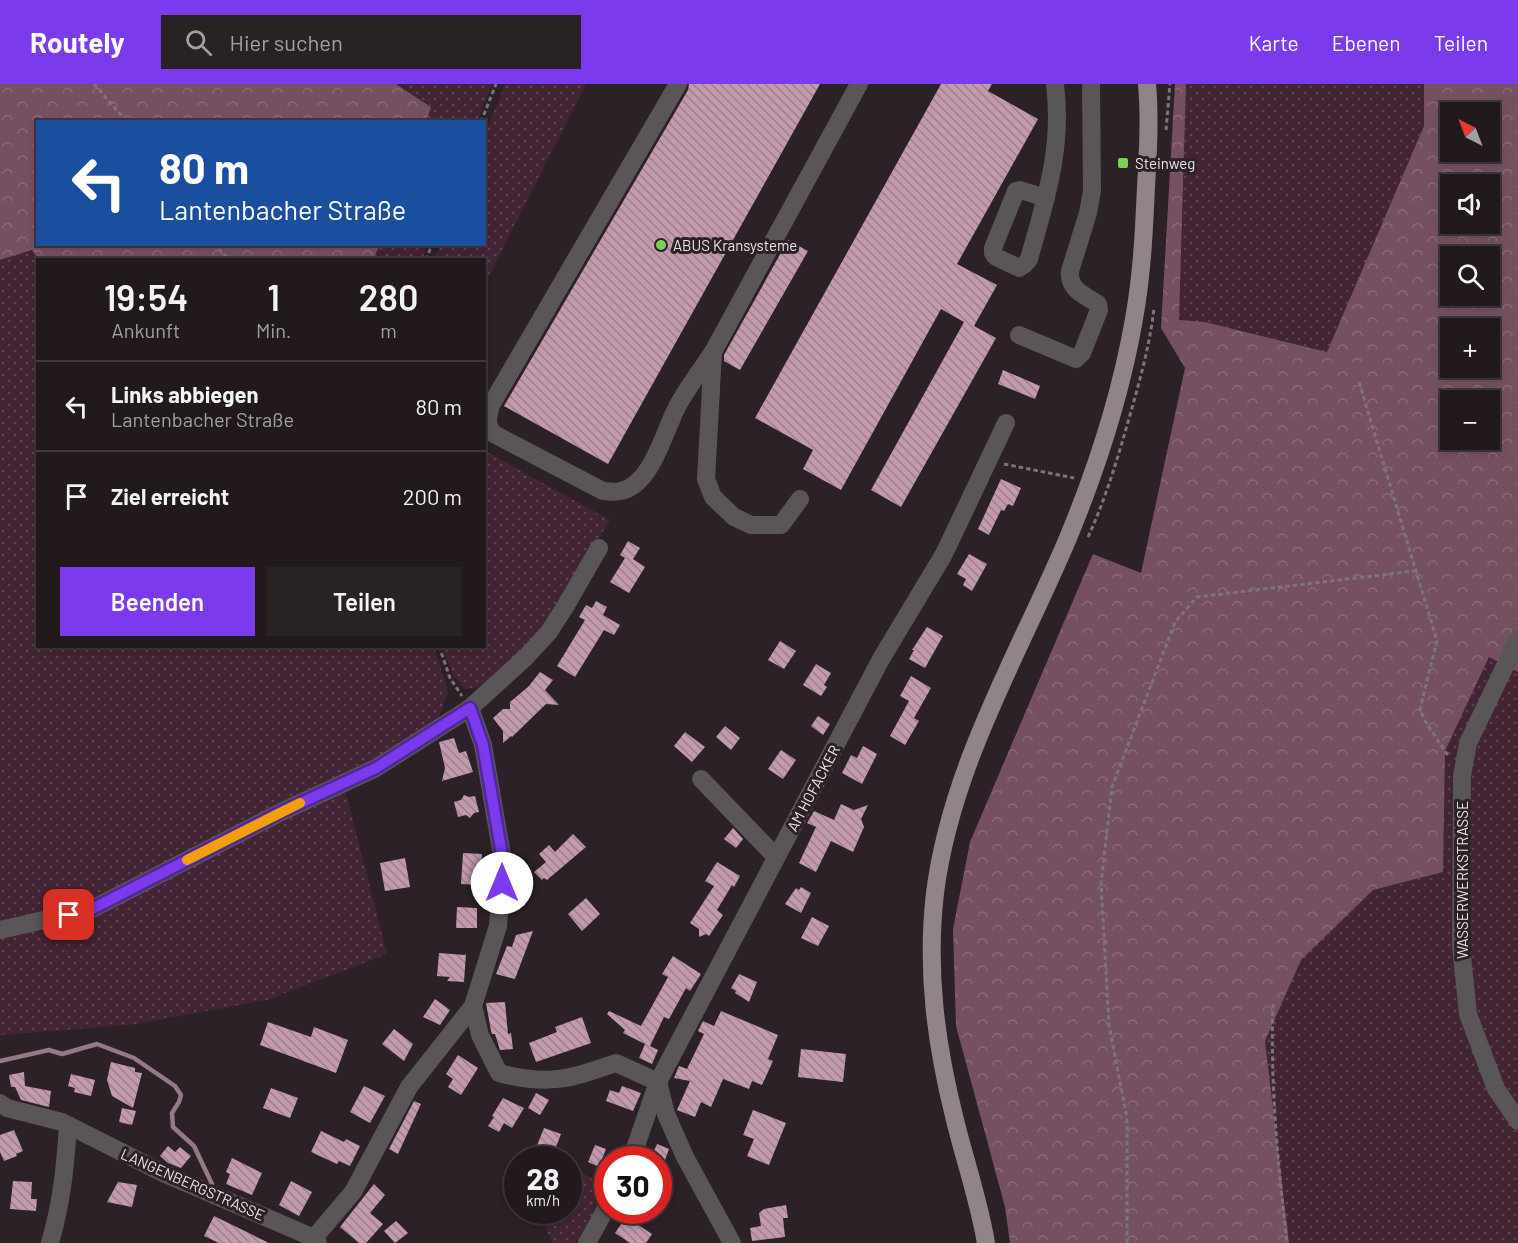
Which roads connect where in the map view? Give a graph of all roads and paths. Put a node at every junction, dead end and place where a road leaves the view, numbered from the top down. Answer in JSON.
{"nodes":[{"id":1,"x":94,"y":84,"type":"edge"},
{"id":2,"x":496,"y":84,"type":"edge"},
{"id":3,"x":678,"y":84,"type":"edge"},
{"id":4,"x":858,"y":84,"type":"edge"},
{"id":5,"x":1055,"y":84,"type":"edge"},
{"id":6,"x":1091,"y":84,"type":"edge"},
{"id":7,"x":1147,"y":84,"type":"edge"},
{"id":8,"x":1170,"y":84,"type":"edge"},
{"id":9,"x":125,"y":120,"type":"edge"},
{"id":10,"x":482,"y":120,"type":"edge"},
{"id":11,"x":1166,"y":138,"type":"dead end"},
{"id":12,"x":1046,"y":198,"type":"dead end"},
{"id":13,"x":215,"y":246,"type":"edge"},
{"id":14,"x":228,"y":258,"type":"edge"},
{"id":15,"x":1154,"y":304,"type":"dead end"},
{"id":16,"x":1019,"y":335,"type":"dead end"},
{"id":17,"x":713,"y":352,"type":"junction"},
{"id":18,"x":1359,"y":382,"type":"dead end"},
{"id":19,"x":1006,"y":423,"type":"dead end"},
{"id":20,"x":988,"y":461,"type":"junction"},
{"id":21,"x":1090,"y":481,"type":"junction"},
{"id":22,"x":800,"y":499,"type":"dead end"},
{"id":23,"x":1086,"y":540,"type":"dead end"},
{"id":24,"x":599,"y":548,"type":"dead end"},
{"id":25,"x":1415,"y":571,"type":"junction"},
{"id":26,"x":1518,"y":639,"type":"edge"},
{"id":27,"x":440,"y":648,"type":"edge"},
{"id":28,"x":470,"y":708,"type":"junction"},
{"id":29,"x":1461,"y":776,"type":"junction"},
{"id":30,"x":701,"y":779,"type":"dead end"},
{"id":31,"x":776,"y":857,"type":"junction"},
{"id":32,"x":0,"y":930,"type":"edge"},
{"id":33,"x":1273,"y":1004,"type":"dead end"},
{"id":34,"x":473,"y":1006,"type":"junction"},
{"id":35,"x":658,"y":1082,"type":"junction"},
{"id":36,"x":0,"y":1103,"type":"edge"},
{"id":37,"x":1518,"y":1121,"type":"edge"},
{"id":38,"x":68,"y":1125,"type":"junction"},
{"id":39,"x":636,"y":1146,"type":"edge"},
{"id":40,"x":597,"y":1224,"type":"edge"},
{"id":41,"x":316,"y":1241,"type":"edge"},
{"id":42,"x":50,"y":1243,"type":"edge"},
{"id":43,"x":587,"y":1243,"type":"edge"},
{"id":44,"x":732,"y":1243,"type":"edge"},
{"id":45,"x":986,"y":1243,"type":"edge"},
{"id":46,"x":1127,"y":1243,"type":"edge"},
{"id":47,"x":1287,"y":1243,"type":"edge"}],
"edges":[{"from":1,"to":9,"type":"path"},
{"from":2,"to":10,"type":"path"},
{"from":3,"to":17,"type":"street"},
{"from":4,"to":17,"type":"street"},
{"from":5,"to":12,"type":"street"},
{"from":6,"to":16,"type":"street"},
{"from":7,"to":21,"type":"main road"},
{"from":8,"to":11,"type":"path"},
{"from":13,"to":14,"type":"path"},
{"from":15,"to":23,"type":"path"},
{"from":17,"to":22,"type":"street"},
{"from":18,"to":25,"type":"path"},
{"from":19,"to":20,"type":"street","name":"AM HOFACKER"},
{"from":20,"to":21,"type":"path"},
{"from":20,"to":31,"type":"street","name":"AM HOFACKER"},
{"from":21,"to":45,"type":"main road"},
{"from":24,"to":28,"type":"street"},
{"from":25,"to":29,"type":"path"},
{"from":25,"to":46,"type":"path"},
{"from":26,"to":29,"type":"street","name":"WASSERWERKSTRASSE"},
{"from":27,"to":28,"type":"path"},
{"from":28,"to":32,"type":"street"},
{"from":28,"to":34,"type":"street"},
{"from":29,"to":37,"type":"street","name":"WASSERWERKSTRASSE"},
{"from":30,"to":31,"type":"street"},
{"from":31,"to":35,"type":"street","name":"AM HOFACKER"},
{"from":33,"to":47,"type":"path"},
{"from":34,"to":35,"type":"street"},
{"from":34,"to":41,"type":"street"},
{"from":35,"to":39,"type":"street","name":"AM HOFACKER"},
{"from":35,"to":44,"type":"street"},
{"from":36,"to":38,"type":"street","name":"LANGENBERGSTRASSE"},
{"from":38,"to":41,"type":"street","name":"LANGENBERGSTRASSE"},
{"from":38,"to":42,"type":"street"},
{"from":40,"to":43,"type":"street"}]}
